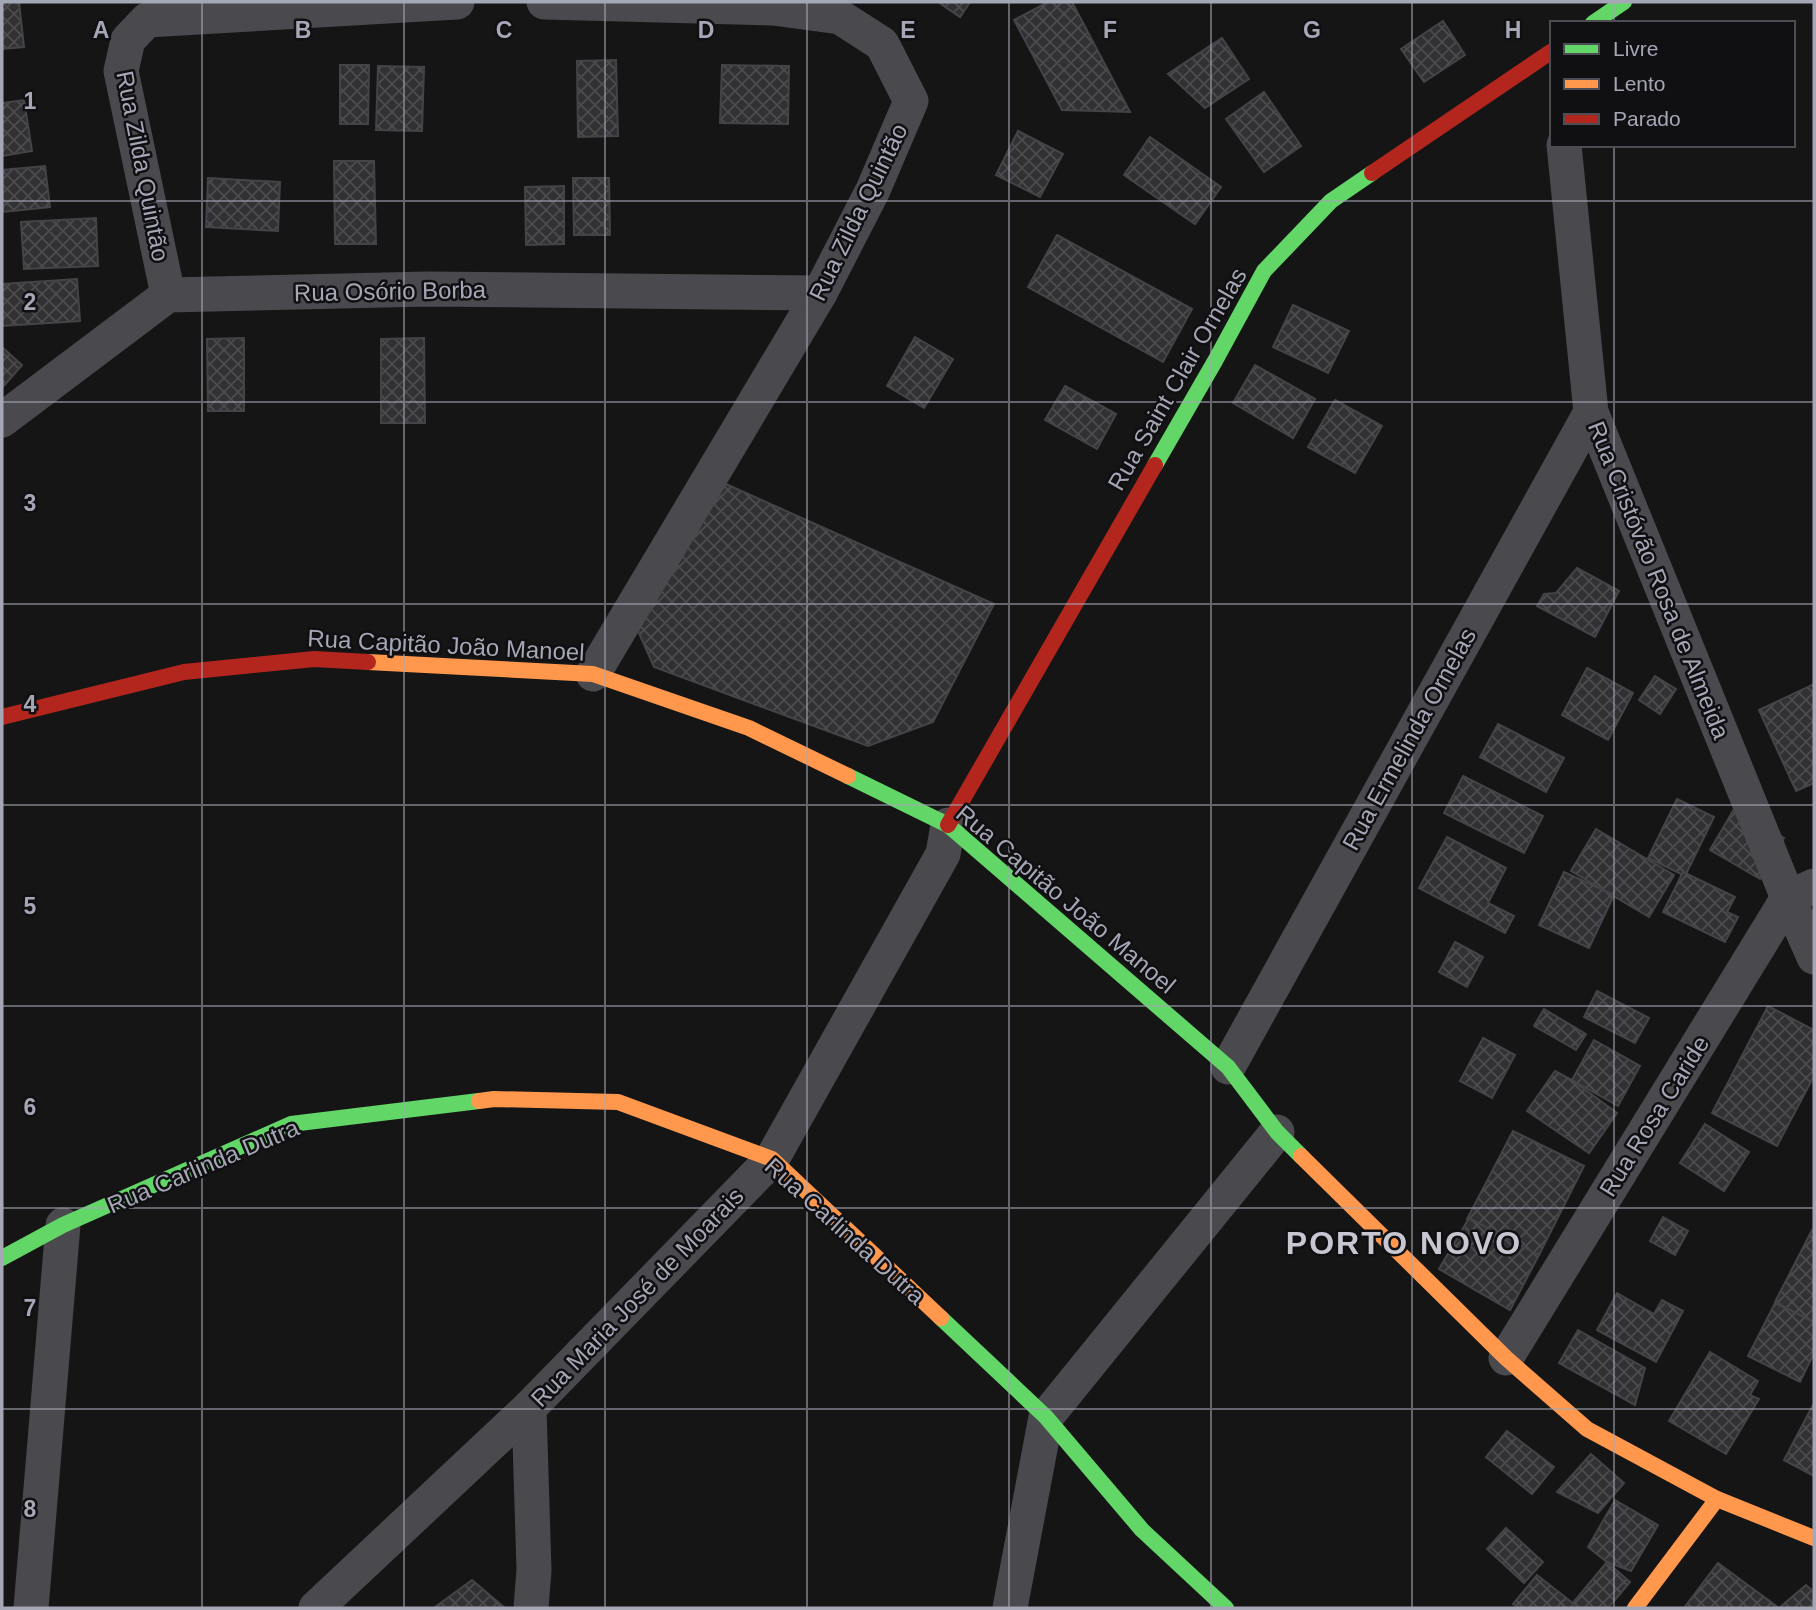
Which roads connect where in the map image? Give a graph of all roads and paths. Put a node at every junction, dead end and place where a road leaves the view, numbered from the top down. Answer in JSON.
{"nodes":[{"id":1,"x":457,"y":2,"type":"edge"},
{"id":2,"x":544,"y":2,"type":"edge"},
{"id":3,"x":1624,"y":2,"type":"edge"},
{"id":4,"x":1596,"y":21,"type":"edge"},
{"id":5,"x":1550,"y":52,"type":"edge"},
{"id":6,"x":1564,"y":147,"type":"edge"},
{"id":7,"x":820,"y":293,"type":"junction"},
{"id":8,"x":168,"y":295,"type":"junction"},
{"id":9,"x":1591,"y":412,"type":"junction"},
{"id":10,"x":2,"y":420,"type":"edge"},
{"id":11,"x":593,"y":674,"type":"junction"},
{"id":12,"x":2,"y":717,"type":"edge"},
{"id":13,"x":948,"y":825,"type":"junction"},
{"id":14,"x":1801,"y":892,"type":"edge"},
{"id":15,"x":1814,"y":957,"type":"edge"},
{"id":16,"x":1228,"y":1067,"type":"junction"},
{"id":17,"x":1277,"y":1132,"type":"junction"},
{"id":18,"x":772,"y":1159,"type":"junction"},
{"id":19,"x":62,"y":1225,"type":"junction"},
{"id":20,"x":2,"y":1258,"type":"edge"},
{"id":21,"x":1506,"y":1358,"type":"junction"},
{"id":22,"x":529,"y":1408,"type":"junction"},
{"id":23,"x":1046,"y":1417,"type":"junction"},
{"id":24,"x":1717,"y":1499,"type":"junction"},
{"id":25,"x":1814,"y":1538,"type":"edge"},
{"id":26,"x":31,"y":1608,"type":"edge"},
{"id":27,"x":316,"y":1608,"type":"edge"},
{"id":28,"x":531,"y":1608,"type":"edge"},
{"id":29,"x":1010,"y":1608,"type":"edge"},
{"id":30,"x":1226,"y":1608,"type":"edge"},
{"id":31,"x":1635,"y":1608,"type":"edge"}],
"edges":[{"from":1,"to":8,"type":"street","name":"Rua Zilda Quintão"},
{"from":2,"to":7,"type":"street","name":"Rua Zilda Quintão"},
{"from":3,"to":4,"type":"street"},
{"from":5,"to":13,"type":"street","name":"Rua Saint Clair Ornelas"},
{"from":6,"to":9,"type":"street","name":"Rua Cristóvão Rosa de Almeida"},
{"from":7,"to":8,"type":"street","name":"Rua Osório Borba"},
{"from":7,"to":11,"type":"street","name":"Rua Zilda Quintão"},
{"from":8,"to":10,"type":"street"},
{"from":9,"to":14,"type":"street","name":"Rua Cristóvão Rosa de Almeida"},
{"from":9,"to":16,"type":"street","name":"Rua Ermelinda Ornelas"},
{"from":11,"to":12,"type":"street","name":"Rua Capitão João Manoel"},
{"from":11,"to":13,"type":"street","name":"Rua Capitão João Manoel"},
{"from":13,"to":16,"type":"street","name":"Rua Capitão João Manoel"},
{"from":13,"to":18,"type":"street","name":"Rua Maria José de Moarais"},
{"from":14,"to":15,"type":"street","name":"Rua Cristóvão Rosa de Almeida"},
{"from":14,"to":21,"type":"street","name":"Rua Rosa Caride"},
{"from":16,"to":17,"type":"street","name":"Rua Capitão João Manoel"},
{"from":17,"to":21,"type":"street","name":"Rua Capitão João Manoel"},
{"from":17,"to":23,"type":"street"},
{"from":18,"to":19,"type":"street","name":"Rua Carlinda Dutra"},
{"from":18,"to":22,"type":"street","name":"Rua Maria José de Moarais"},
{"from":18,"to":23,"type":"street","name":"Rua Carlinda Dutra"},
{"from":19,"to":20,"type":"street","name":"Rua Carlinda Dutra"},
{"from":19,"to":26,"type":"street"},
{"from":21,"to":24,"type":"street","name":"Rua Capitão João Manoel"},
{"from":22,"to":27,"type":"street","name":"Rua Maria José de Moarais"},
{"from":22,"to":28,"type":"street"},
{"from":23,"to":29,"type":"street"},
{"from":23,"to":30,"type":"street","name":"Rua Carlinda Dutra"},
{"from":24,"to":25,"type":"street","name":"Rua Capitão João Manoel"},
{"from":24,"to":31,"type":"street"}]}
